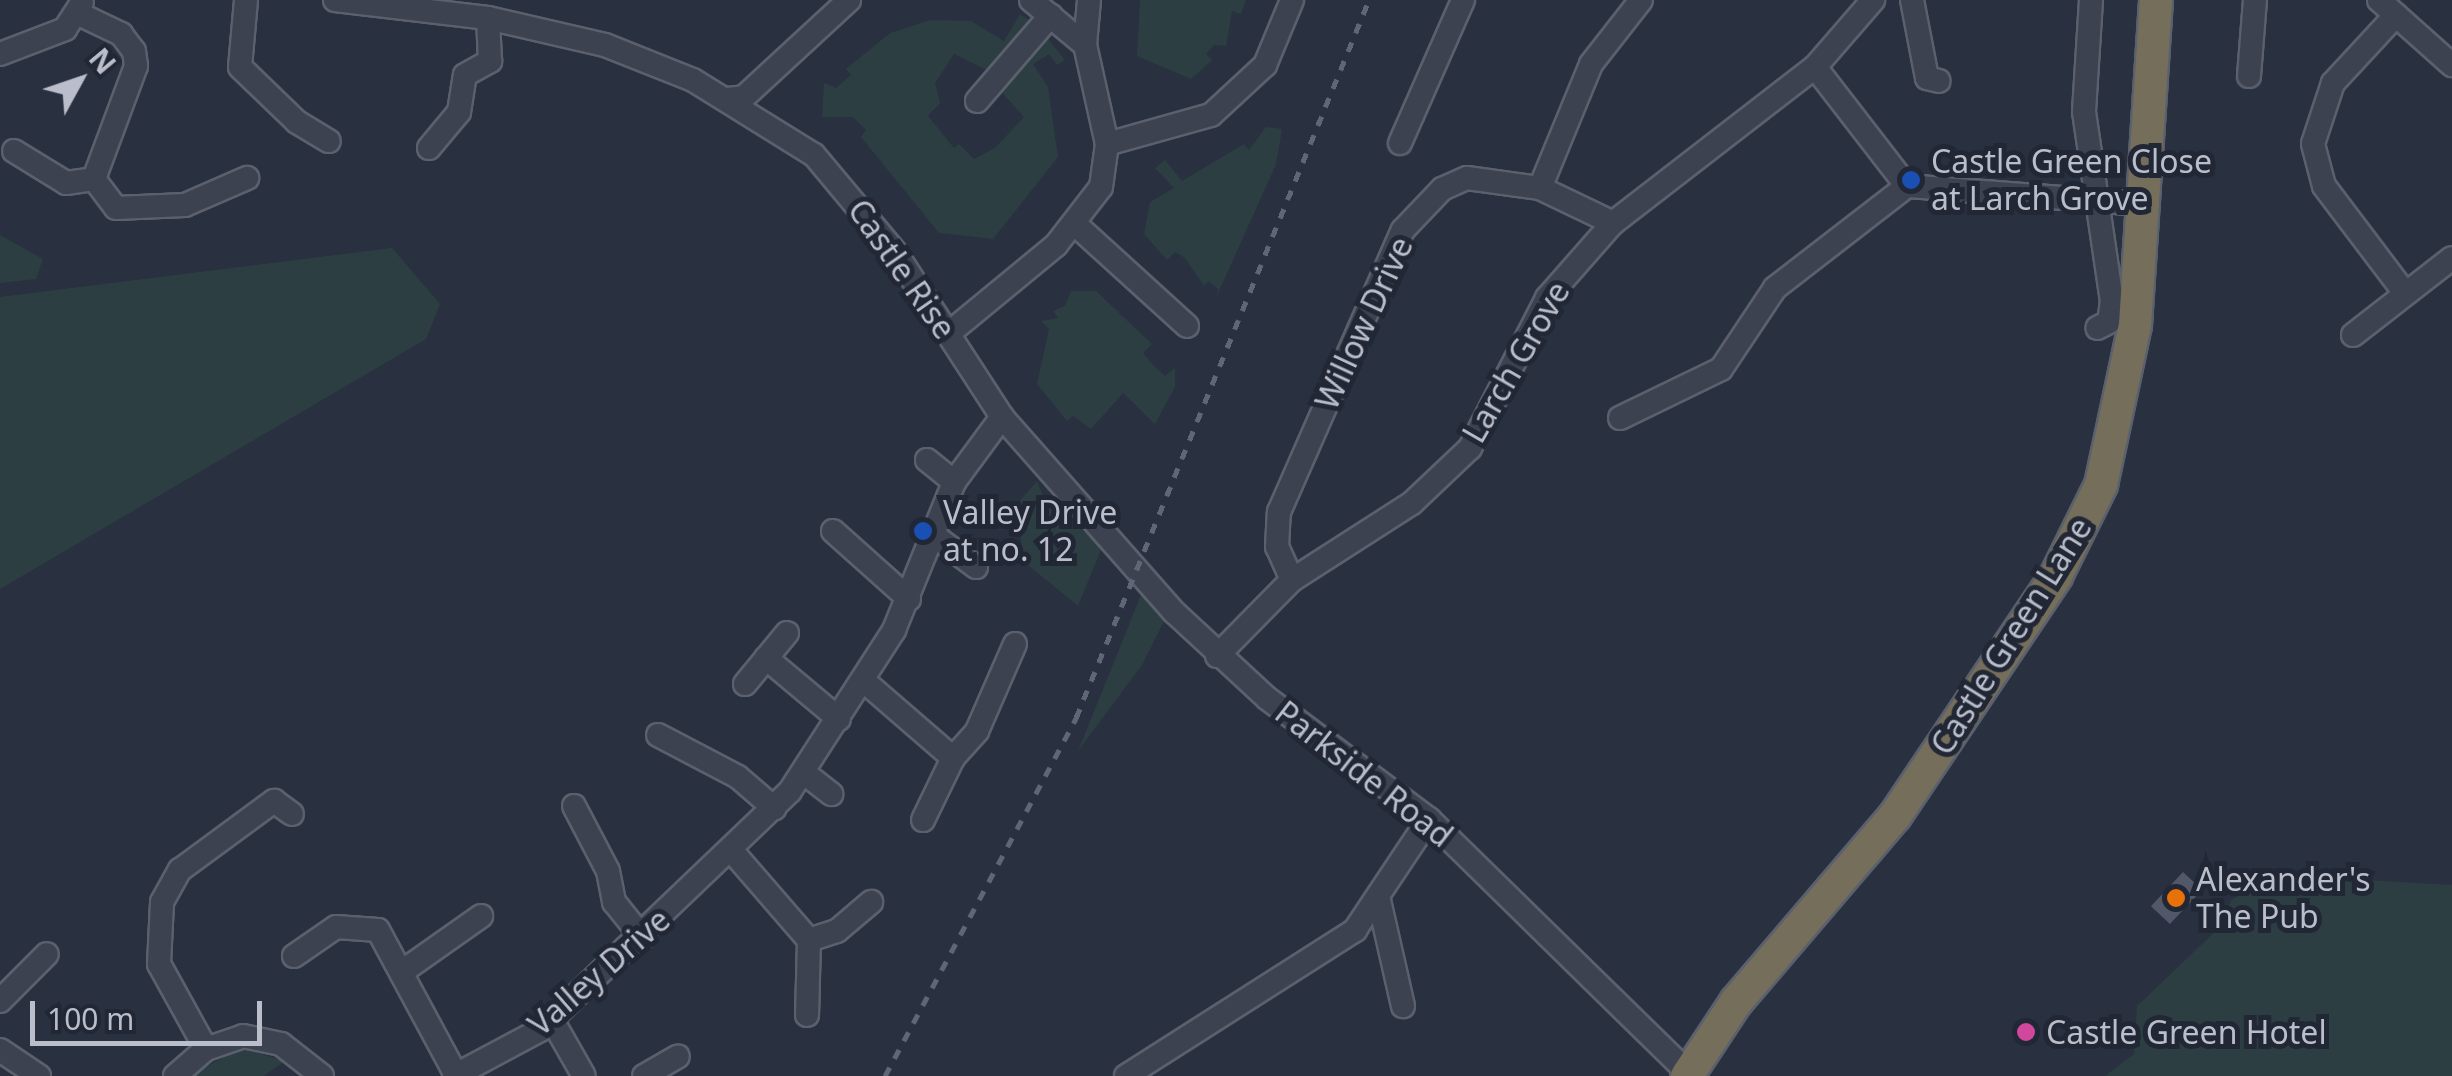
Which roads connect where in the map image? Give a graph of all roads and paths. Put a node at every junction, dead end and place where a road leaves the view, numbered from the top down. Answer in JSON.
{"nodes":[{"id":1,"x":246,"y":0,"type":"edge"},
{"id":2,"x":335,"y":0,"type":"edge"},
{"id":3,"x":850,"y":0,"type":"edge"},
{"id":4,"x":1030,"y":0,"type":"edge"},
{"id":5,"x":1089,"y":0,"type":"edge"},
{"id":6,"x":1292,"y":0,"type":"edge"},
{"id":7,"x":1463,"y":0,"type":"edge"},
{"id":8,"x":1641,"y":0,"type":"edge"},
{"id":9,"x":1873,"y":0,"type":"edge"},
{"id":10,"x":1912,"y":0,"type":"edge"},
{"id":11,"x":2091,"y":0,"type":"edge"},
{"id":12,"x":2156,"y":0,"type":"edge"},
{"id":13,"x":2255,"y":0,"type":"edge"},
{"id":14,"x":81,"y":7,"type":"edge"},
{"id":15,"x":2387,"y":8,"type":"edge"},
{"id":16,"x":1052,"y":15,"type":"junction"},
{"id":17,"x":488,"y":18,"type":"junction"},
{"id":18,"x":1085,"y":46,"type":"junction"},
{"id":19,"x":0,"y":54,"type":"edge"},
{"id":20,"x":2452,"y":66,"type":"edge"},
{"id":21,"x":1816,"y":67,"type":"junction"},
{"id":22,"x":2249,"y":76,"type":"dead end"},
{"id":23,"x":1939,"y":81,"type":"dead end"},
{"id":24,"x":728,"y":99,"type":"junction"},
{"id":25,"x":977,"y":102,"type":"dead end"},
{"id":26,"x":330,"y":141,"type":"dead end"},
{"id":27,"x":1400,"y":143,"type":"dead end"},
{"id":28,"x":1108,"y":144,"type":"junction"},
{"id":29,"x":429,"y":148,"type":"dead end"},
{"id":30,"x":14,"y":151,"type":"dead end"},
{"id":31,"x":94,"y":178,"type":"junction"},
{"id":32,"x":248,"y":178,"type":"dead end"},
{"id":33,"x":1907,"y":186,"type":"junction"},
{"id":34,"x":1540,"y":188,"type":"junction"},
{"id":35,"x":2092,"y":202,"type":"junction"},
{"id":36,"x":2142,"y":204,"type":"junction"},
{"id":37,"x":1613,"y":223,"type":"junction"},
{"id":38,"x":1076,"y":225,"type":"junction"},
{"id":39,"x":2452,"y":258,"type":"edge"},
{"id":40,"x":2404,"y":293,"type":"junction"},
{"id":41,"x":1188,"y":326,"type":"dead end"},
{"id":42,"x":2097,"y":328,"type":"dead end"},
{"id":43,"x":948,"y":334,"type":"junction"},
{"id":44,"x":2353,"y":336,"type":"dead end"},
{"id":45,"x":1002,"y":417,"type":"junction"},
{"id":46,"x":1620,"y":418,"type":"dead end"},
{"id":47,"x":927,"y":460,"type":"dead end"},
{"id":48,"x":1045,"y":471,"type":"joint"},
{"id":49,"x":954,"y":482,"type":"junction"},
{"id":50,"x":833,"y":532,"type":"dead end"},
{"id":51,"x":932,"y":534,"type":"junction"},
{"id":52,"x":976,"y":568,"type":"dead end"},
{"id":53,"x":1292,"y":580,"type":"junction"},
{"id":54,"x":910,"y":599,"type":"junction"},
{"id":55,"x":787,"y":633,"type":"dead end"},
{"id":56,"x":1015,"y":644,"type":"dead end"},
{"id":57,"x":1217,"y":656,"type":"junction"},
{"id":58,"x":766,"y":658,"type":"junction"},
{"id":59,"x":864,"y":681,"type":"junction"},
{"id":60,"x":745,"y":684,"type":"dead end"},
{"id":61,"x":839,"y":718,"type":"junction"},
{"id":62,"x":658,"y":735,"type":"dead end"},
{"id":63,"x":954,"y":758,"type":"junction"},
{"id":64,"x":802,"y":772,"type":"junction"},
{"id":65,"x":831,"y":794,"type":"dead end"},
{"id":66,"x":574,"y":806,"type":"dead end"},
{"id":67,"x":283,"y":808,"type":"dead end"},
{"id":68,"x":774,"y":808,"type":"junction"},
{"id":69,"x":1429,"y":819,"type":"junction"},
{"id":70,"x":923,"y":820,"type":"dead end"},
{"id":71,"x":731,"y":850,"type":"junction"},
{"id":72,"x":1378,"y":896,"type":"junction"},
{"id":73,"x":871,"y":902,"type":"dead end"},
{"id":74,"x":481,"y":916,"type":"dead end"},
{"id":75,"x":644,"y":938,"type":"junction"},
{"id":76,"x":808,"y":940,"type":"junction"},
{"id":77,"x":47,"y":954,"type":"dead end"},
{"id":78,"x":294,"y":956,"type":"dead end"},
{"id":79,"x":406,"y":969,"type":"junction"},
{"id":80,"x":0,"y":1001,"type":"edge"},
{"id":81,"x":1403,"y":1006,"type":"dead end"},
{"id":82,"x":808,"y":1015,"type":"dead end"},
{"id":83,"x":552,"y":1020,"type":"junction"},
{"id":84,"x":206,"y":1049,"type":"junction"},
{"id":85,"x":0,"y":1050,"type":"edge"},
{"id":86,"x":678,"y":1056,"type":"dead end"},
{"id":87,"x":1687,"y":1074,"type":"edge"},
{"id":88,"x":455,"y":1075,"type":"edge"},
{"id":89,"x":39,"y":1076,"type":"edge"},
{"id":90,"x":175,"y":1076,"type":"edge"},
{"id":91,"x":322,"y":1076,"type":"edge"},
{"id":92,"x":584,"y":1076,"type":"edge"},
{"id":93,"x":644,"y":1076,"type":"edge"},
{"id":94,"x":1126,"y":1076,"type":"edge"}],
"edges":[{"from":1,"to":26,"type":"street"},
{"from":2,"to":17,"type":"street"},
{"from":3,"to":24,"type":"street"},
{"from":4,"to":16,"type":"street"},
{"from":5,"to":18,"type":"street"},
{"from":6,"to":28,"type":"street"},
{"from":7,"to":27,"type":"street"},
{"from":8,"to":34,"type":"street"},
{"from":9,"to":21,"type":"street","name":"Larch Grove"},
{"from":10,"to":23,"type":"street"},
{"from":11,"to":35,"type":"street"},
{"from":12,"to":36,"type":"highway","name":"Castle Green Lane"},
{"from":13,"to":22,"type":"street"},
{"from":14,"to":19,"type":"street"},
{"from":14,"to":31,"type":"street"},
{"from":15,"to":20,"type":"street"},
{"from":15,"to":40,"type":"street"},
{"from":16,"to":18,"type":"street"},
{"from":16,"to":25,"type":"street"},
{"from":17,"to":24,"type":"street"},
{"from":17,"to":29,"type":"street"},
{"from":18,"to":28,"type":"street"},
{"from":21,"to":33,"type":"street"},
{"from":21,"to":37,"type":"street","name":"Larch Grove"},
{"from":24,"to":43,"type":"street","name":"Castle Rise"},
{"from":28,"to":38,"type":"street"},
{"from":30,"to":31,"type":"street"},
{"from":31,"to":32,"type":"street"},
{"from":33,"to":35,"type":"street"},
{"from":33,"to":46,"type":"street"},
{"from":34,"to":37,"type":"street","name":"Willow Drive"},
{"from":34,"to":53,"type":"street","name":"Willow Drive"},
{"from":35,"to":36,"type":"street"},
{"from":35,"to":42,"type":"street"},
{"from":36,"to":87,"type":"highway","name":"Castle Green Lane"},
{"from":37,"to":53,"type":"street","name":"Larch Grove"},
{"from":38,"to":41,"type":"street"},
{"from":38,"to":43,"type":"street"},
{"from":39,"to":40,"type":"street"},
{"from":40,"to":44,"type":"street"},
{"from":43,"to":45,"type":"street","name":"Castle Rise"},
{"from":45,"to":48,"type":"street","name":"Castle Rise"},
{"from":45,"to":49,"type":"street","name":"Valley Drive"},
{"from":47,"to":49,"type":"street"},
{"from":48,"to":57,"type":"street","name":"Parkside Road"},
{"from":49,"to":51,"type":"street","name":"Valley Drive"},
{"from":50,"to":54,"type":"street"},
{"from":51,"to":52,"type":"street"},
{"from":51,"to":54,"type":"street","name":"Valley Drive"},
{"from":53,"to":57,"type":"street","name":"Larch Grove"},
{"from":54,"to":59,"type":"street","name":"Valley Drive"},
{"from":55,"to":58,"type":"street"},
{"from":56,"to":63,"type":"street"},
{"from":57,"to":69,"type":"street","name":"Parkside Road"},
{"from":58,"to":60,"type":"street"},
{"from":58,"to":61,"type":"street"},
{"from":59,"to":61,"type":"street","name":"Valley Drive"},
{"from":59,"to":63,"type":"street"},
{"from":61,"to":64,"type":"street","name":"Valley Drive"},
{"from":62,"to":68,"type":"street"},
{"from":63,"to":70,"type":"street"},
{"from":64,"to":65,"type":"street"},
{"from":64,"to":68,"type":"street","name":"Valley Drive"},
{"from":66,"to":75,"type":"street"},
{"from":67,"to":84,"type":"street"},
{"from":68,"to":71,"type":"street","name":"Valley Drive"},
{"from":69,"to":72,"type":"street"},
{"from":69,"to":87,"type":"street","name":"Parkside Road"},
{"from":71,"to":75,"type":"street","name":"Valley Drive"},
{"from":71,"to":76,"type":"street"},
{"from":72,"to":81,"type":"street"},
{"from":72,"to":94,"type":"street"},
{"from":73,"to":76,"type":"street"},
{"from":74,"to":79,"type":"street"},
{"from":75,"to":83,"type":"street","name":"Valley Drive"},
{"from":76,"to":82,"type":"street"},
{"from":77,"to":80,"type":"street"},
{"from":78,"to":79,"type":"street"},
{"from":79,"to":88,"type":"street"},
{"from":83,"to":88,"type":"street","name":"Valley Drive"},
{"from":83,"to":92,"type":"street"},
{"from":84,"to":90,"type":"street"},
{"from":84,"to":91,"type":"street"},
{"from":85,"to":89,"type":"street"},
{"from":86,"to":93,"type":"street"}]}
